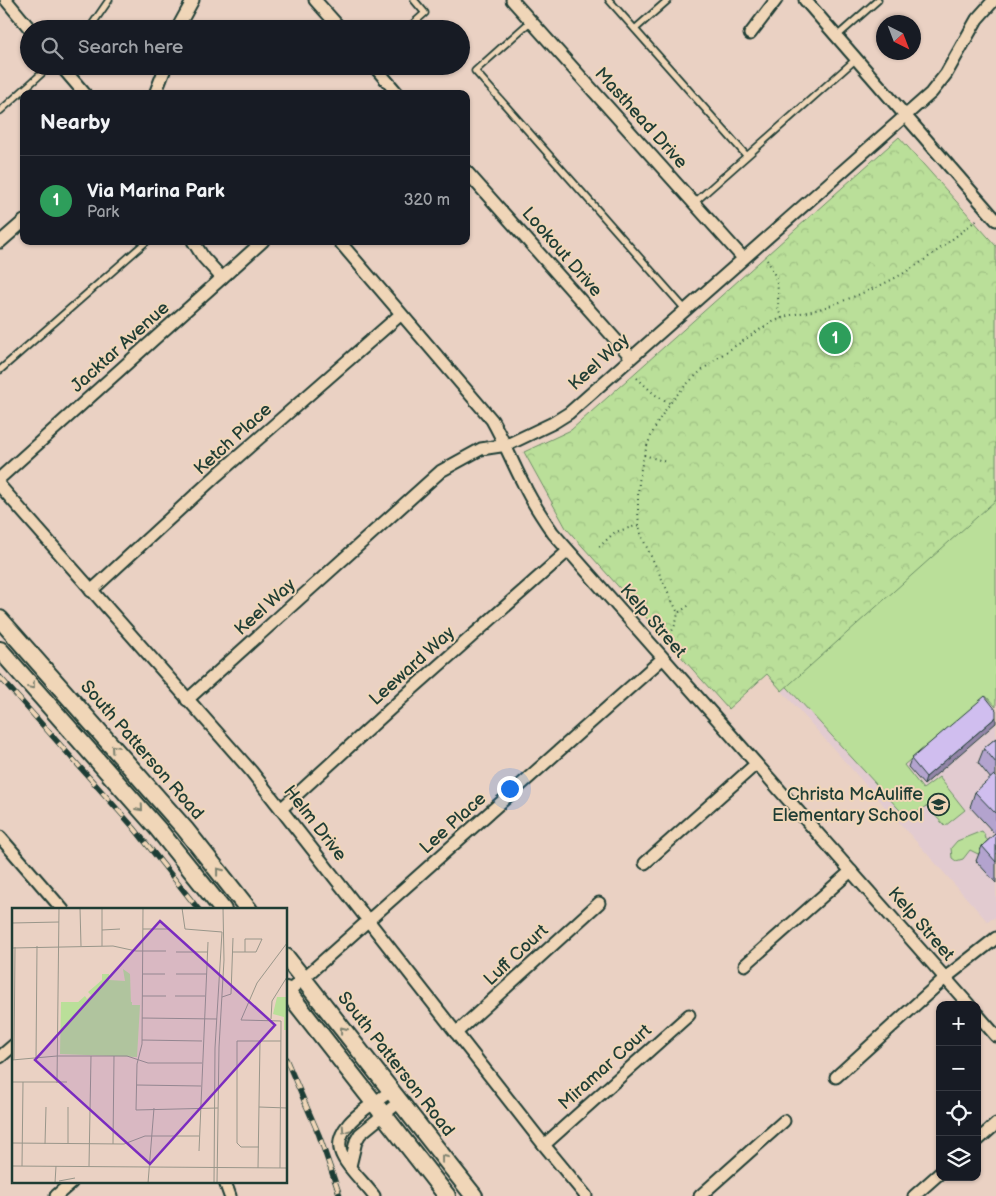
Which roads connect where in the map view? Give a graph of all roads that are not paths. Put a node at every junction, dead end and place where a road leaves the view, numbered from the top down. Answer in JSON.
{"nodes":[{"id":1,"x":6,"y":0,"type":"edge"},
{"id":2,"x":108,"y":0,"type":"edge"},
{"id":3,"x":193,"y":0,"type":"edge"},
{"id":4,"x":315,"y":0,"type":"edge"},
{"id":5,"x":414,"y":0,"type":"edge"},
{"id":6,"x":512,"y":0,"type":"edge"},
{"id":7,"x":609,"y":0,"type":"edge"},
{"id":8,"x":668,"y":0,"type":"edge"},
{"id":9,"x":776,"y":0,"type":"edge"},
{"id":10,"x":805,"y":0,"type":"edge"},
{"id":11,"x":878,"y":0,"type":"edge"},
{"id":12,"x":994,"y":5,"type":"edge"},
{"id":13,"x":23,"y":20,"type":"edge"},
{"id":14,"x":95,"y":20,"type":"edge"},
{"id":15,"x":182,"y":20,"type":"edge"},
{"id":16,"x":333,"y":20,"type":"edge"},
{"id":17,"x":418,"y":20,"type":"edge"},
{"id":18,"x":531,"y":21,"type":"junction"},
{"id":19,"x":635,"y":29,"type":"junction"},
{"id":20,"x":750,"y":34,"type":"dead end"},
{"id":21,"x":836,"y":37,"type":"junction"},
{"id":22,"x":855,"y":60,"type":"junction"},
{"id":23,"x":40,"y":75,"type":"edge"},
{"id":24,"x":69,"y":75,"type":"edge"},
{"id":25,"x":162,"y":75,"type":"edge"},
{"id":26,"x":382,"y":75,"type":"edge"},
{"id":27,"x":23,"y":90,"type":"edge"},
{"id":28,"x":82,"y":90,"type":"edge"},
{"id":29,"x":156,"y":90,"type":"edge"},
{"id":30,"x":395,"y":90,"type":"edge"},
{"id":31,"x":20,"y":93,"type":"edge"},
{"id":32,"x":0,"y":111,"type":"edge"},
{"id":33,"x":905,"y":117,"type":"junction"},
{"id":34,"x":746,"y":154,"type":"junction"},
{"id":35,"x":470,"y":176,"type":"edge"},
{"id":36,"x":694,"y":203,"type":"junction"},
{"id":37,"x":996,"y":220,"type":"edge"},
{"id":38,"x":20,"y":224,"type":"edge"},
{"id":39,"x":0,"y":242,"type":"edge"},
{"id":40,"x":142,"y":245,"type":"edge"},
{"id":41,"x":196,"y":245,"type":"edge"},
{"id":42,"x":259,"y":245,"type":"edge"},
{"id":43,"x":342,"y":245,"type":"edge"},
{"id":44,"x":743,"y":258,"type":"junction"},
{"id":45,"x":222,"y":278,"type":"junction"},
{"id":46,"x":685,"y":309,"type":"junction"},
{"id":47,"x":400,"y":315,"type":"junction"},
{"id":48,"x":631,"y":357,"type":"junction"},
{"id":49,"x":0,"y":370,"type":"edge"},
{"id":50,"x":507,"y":445,"type":"junction"},
{"id":51,"x":0,"y":478,"type":"edge"},
{"id":52,"x":0,"y":486,"type":"edge"},
{"id":53,"x":568,"y":551,"type":"junction"},
{"id":54,"x":91,"y":591,"type":"junction"},
{"id":55,"x":0,"y":619,"type":"edge"},
{"id":56,"x":0,"y":650,"type":"edge"},
{"id":57,"x":662,"y":660,"type":"junction"},
{"id":58,"x":187,"y":700,"type":"junction"},
{"id":59,"x":756,"y":764,"type":"junction"},
{"id":60,"x":281,"y":809,"type":"junction"},
{"id":61,"x":0,"y":837,"type":"edge"},
{"id":62,"x":645,"y":863,"type":"dead end"},
{"id":63,"x":851,"y":871,"type":"junction"},
{"id":64,"x":599,"y":903,"type":"dead end"},
{"id":65,"x":61,"y":908,"type":"edge"},
{"id":66,"x":222,"y":908,"type":"edge"},
{"id":67,"x":247,"y":908,"type":"edge"},
{"id":68,"x":370,"y":921,"type":"junction"},
{"id":69,"x":996,"y":938,"type":"edge"},
{"id":70,"x":288,"y":959,"type":"edge"},
{"id":71,"x":744,"y":965,"type":"dead end"},
{"id":72,"x":303,"y":978,"type":"junction"},
{"id":73,"x":945,"y":978,"type":"junction"},
{"id":74,"x":288,"y":990,"type":"edge"},
{"id":75,"x":288,"y":992,"type":"edge"},
{"id":76,"x":965,"y":1001,"type":"edge"},
{"id":77,"x":689,"y":1015,"type":"dead end"},
{"id":78,"x":981,"y":1019,"type":"edge"},
{"id":79,"x":456,"y":1033,"type":"junction"},
{"id":80,"x":996,"y":1036,"type":"edge"},
{"id":81,"x":836,"y":1077,"type":"dead end"},
{"id":82,"x":395,"y":1096,"type":"junction"},
{"id":83,"x":379,"y":1109,"type":"junction"},
{"id":84,"x":784,"y":1121,"type":"dead end"},
{"id":85,"x":996,"y":1124,"type":"edge"},
{"id":86,"x":981,"y":1137,"type":"edge"},
{"id":87,"x":544,"y":1145,"type":"junction"},
{"id":88,"x":350,"y":1166,"type":"junction"},
{"id":89,"x":936,"y":1177,"type":"edge"},
{"id":90,"x":70,"y":1184,"type":"edge"},
{"id":91,"x":226,"y":1184,"type":"edge"},
{"id":92,"x":56,"y":1196,"type":"edge"},
{"id":93,"x":230,"y":1196,"type":"edge"},
{"id":94,"x":374,"y":1196,"type":"edge"},
{"id":95,"x":447,"y":1196,"type":"edge"},
{"id":96,"x":474,"y":1196,"type":"edge"},
{"id":97,"x":586,"y":1196,"type":"edge"},
{"id":98,"x":700,"y":1196,"type":"edge"},
{"id":99,"x":914,"y":1196,"type":"edge"}],
"edges":[{"from":1,"to":13,"type":"street"},
{"from":2,"to":14,"type":"lane"},
{"from":3,"to":15,"type":"street"},
{"from":4,"to":16,"type":"street"},
{"from":5,"to":17,"type":"lane"},
{"from":6,"to":18,"type":"street","name":"Masthead Drive"},
{"from":7,"to":19,"type":"lane"},
{"from":8,"to":19,"type":"lane"},
{"from":9,"to":20,"type":"street"},
{"from":10,"to":21,"type":"street"},
{"from":11,"to":21,"type":"lane"},
{"from":12,"to":33,"type":"street","name":"Keel Way"},
{"from":18,"to":36,"type":"street","name":"Masthead Drive"},
{"from":18,"to":46,"type":"lane"},
{"from":19,"to":34,"type":"lane"},
{"from":21,"to":22,"type":"street"},
{"from":22,"to":33,"type":"street"},
{"from":22,"to":34,"type":"lane"},
{"from":23,"to":27,"type":"lane"},
{"from":24,"to":28,"type":"street"},
{"from":25,"to":29,"type":"street"},
{"from":26,"to":30,"type":"street"},
{"from":31,"to":32,"type":"lane"},
{"from":33,"to":37,"type":"street"},
{"from":33,"to":44,"type":"street","name":"Keel Way"},
{"from":34,"to":36,"type":"lane"},
{"from":35,"to":48,"type":"street","name":"Lookout Drive"},
{"from":36,"to":44,"type":"street","name":"Masthead Drive"},
{"from":38,"to":39,"type":"street"},
{"from":40,"to":49,"type":"lane"},
{"from":41,"to":45,"type":"street"},
{"from":42,"to":45,"type":"street","name":"Jacktar Avenue"},
{"from":43,"to":47,"type":"street","name":"Kelp Street"},
{"from":44,"to":46,"type":"street","name":"Keel Way"},
{"from":45,"to":51,"type":"street","name":"Jacktar Avenue"},
{"from":46,"to":48,"type":"street","name":"Keel Way"},
{"from":47,"to":50,"type":"street","name":"Kelp Street"},
{"from":47,"to":54,"type":"street","name":"Ketch Place"},
{"from":48,"to":50,"type":"street","name":"Keel Way"},
{"from":50,"to":53,"type":"street","name":"Kelp Street"},
{"from":50,"to":58,"type":"street","name":"Keel Way"},
{"from":52,"to":54,"type":"street","name":"Helm Drive"},
{"from":53,"to":57,"type":"street","name":"Kelp Street"},
{"from":53,"to":60,"type":"street","name":"Leeward Way"},
{"from":54,"to":58,"type":"street","name":"Helm Drive"},
{"from":67,"to":55,"type":"street","name":"South Patterson Road","one_way":true},
{"from":56,"to":66,"type":"street","one_way":true},
{"from":57,"to":59,"type":"street","name":"Kelp Street"},
{"from":57,"to":68,"type":"street","name":"Lee Place"},
{"from":58,"to":60,"type":"street","name":"Helm Drive"},
{"from":59,"to":62,"type":"street"},
{"from":59,"to":63,"type":"street","name":"Kelp Street"},
{"from":60,"to":68,"type":"street","name":"Helm Drive"},
{"from":61,"to":65,"type":"street"},
{"from":63,"to":71,"type":"street"},
{"from":63,"to":73,"type":"street","name":"Kelp Street"},
{"from":64,"to":79,"type":"street","name":"Luff Court"},
{"from":68,"to":72,"type":"street","name":"Lee Place"},
{"from":68,"to":79,"type":"street","name":"Helm Drive"},
{"from":69,"to":73,"type":"street"},
{"from":70,"to":72,"type":"street","name":"South Patterson Road"},
{"from":72,"to":74,"type":"street","name":"Lee Place"},
{"from":82,"to":72,"type":"street","name":"South Patterson Road","one_way":true},
{"from":73,"to":76,"type":"street","name":"Kelp Street"},
{"from":73,"to":81,"type":"street"},
{"from":75,"to":83,"type":"street"},
{"from":77,"to":87,"type":"street","name":"Miramar Court"},
{"from":78,"to":80,"type":"street"},
{"from":79,"to":87,"type":"street","name":"Helm Drive"},
{"from":82,"to":83,"type":"street"},
{"from":96,"to":82,"type":"street","name":"South Patterson Road","one_way":true},
{"from":83,"to":88,"type":"street"},
{"from":83,"to":88,"type":"street","one_way":true},
{"from":83,"to":95,"type":"street"},
{"from":84,"to":98,"type":"street"},
{"from":85,"to":86,"type":"street"},
{"from":87,"to":97,"type":"street","name":"Helm Drive"},
{"from":88,"to":94,"type":"street"},
{"from":89,"to":99,"type":"street"},
{"from":90,"to":92,"type":"street"},
{"from":91,"to":93,"type":"street"}]}
